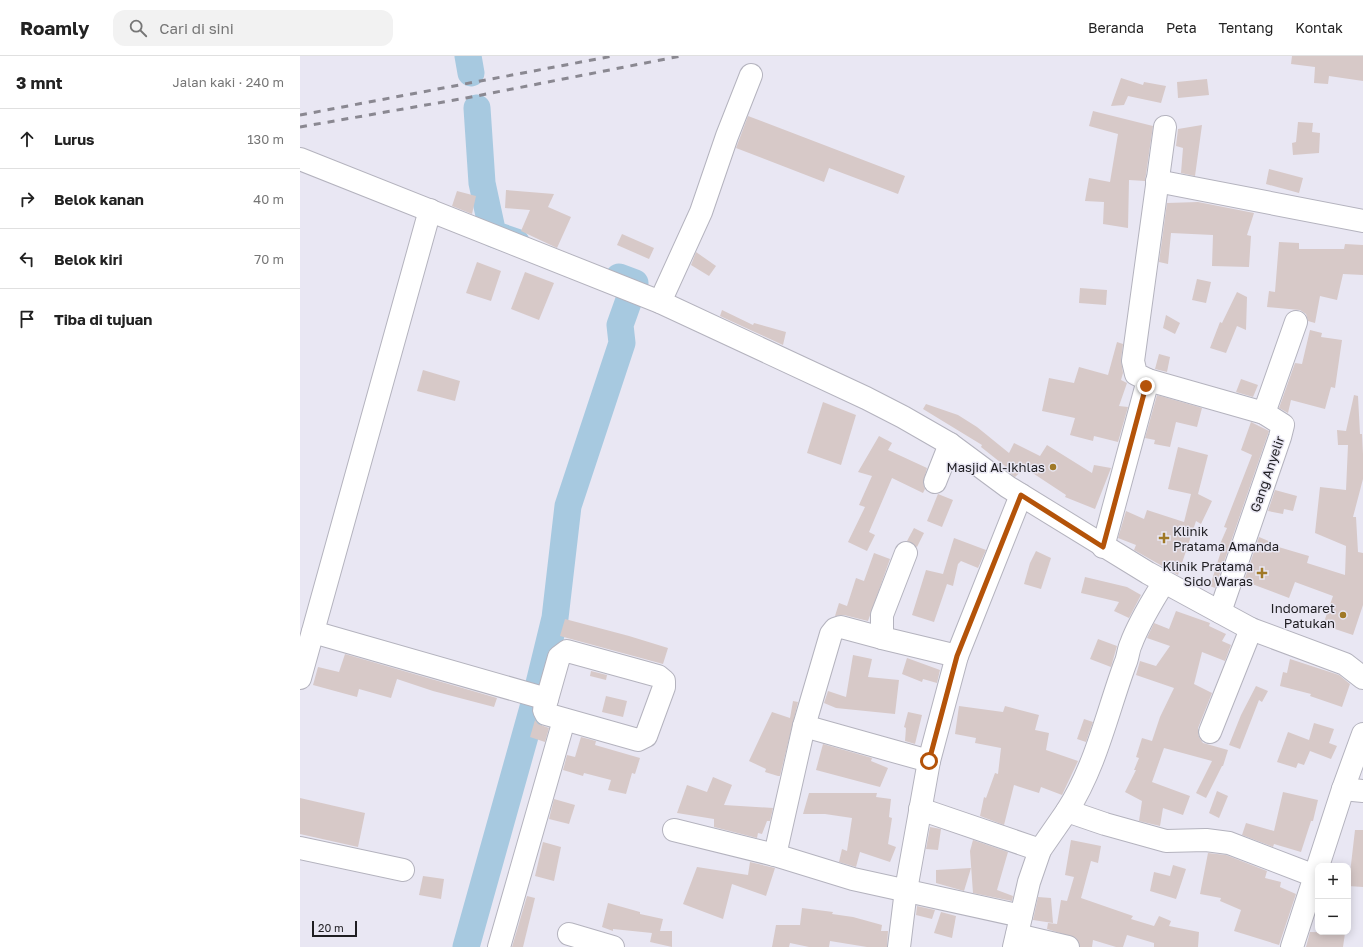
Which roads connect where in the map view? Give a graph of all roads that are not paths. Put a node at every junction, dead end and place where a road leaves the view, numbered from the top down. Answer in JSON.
{"nodes":[{"id":1,"x":751,"y":75,"type":"dead end"},
{"id":2,"x":1165,"y":127,"type":"dead end"},
{"id":3,"x":300,"y":159,"type":"edge"},
{"id":4,"x":1157,"y":181,"type":"junction"},
{"id":5,"x":430,"y":210,"type":"junction"},
{"id":6,"x":1363,"y":221,"type":"edge"},
{"id":7,"x":660,"y":302,"type":"junction"},
{"id":8,"x":1296,"y":322,"type":"dead end"},
{"id":9,"x":1148,"y":380,"type":"junction"},
{"id":10,"x":1264,"y":413,"type":"junction"},
{"id":11,"x":950,"y":444,"type":"junction"},
{"id":12,"x":935,"y":482,"type":"dead end"},
{"id":13,"x":1021,"y":495,"type":"junction"},
{"id":14,"x":1103,"y":547,"type":"junction"},
{"id":15,"x":906,"y":553,"type":"dead end"},
{"id":16,"x":1164,"y":582,"type":"junction"},
{"id":17,"x":1220,"y":612,"type":"junction"},
{"id":18,"x":1251,"y":629,"type":"junction"},
{"id":19,"x":313,"y":632,"type":"junction"},
{"id":20,"x":882,"y":638,"type":"junction"},
{"id":21,"x":957,"y":656,"type":"junction"},
{"id":22,"x":1354,"y":662,"type":"edge"},
{"id":23,"x":300,"y":678,"type":"edge"},
{"id":24,"x":1363,"y":678,"type":"edge"},
{"id":25,"x":539,"y":698,"type":"junction"},
{"id":26,"x":564,"y":720,"type":"junction"},
{"id":27,"x":804,"y":726,"type":"junction"},
{"id":28,"x":1210,"y":732,"type":"dead end"},
{"id":29,"x":1363,"y":734,"type":"edge"},
{"id":30,"x":929,"y":761,"type":"junction"},
{"id":31,"x":1353,"y":790,"type":"edge"},
{"id":32,"x":920,"y":809,"type":"junction"},
{"id":33,"x":1067,"y":811,"type":"junction"},
{"id":34,"x":674,"y":830,"type":"dead end"},
{"id":35,"x":300,"y":848,"type":"edge"},
{"id":36,"x":1040,"y":850,"type":"junction"},
{"id":37,"x":776,"y":855,"type":"junction"},
{"id":38,"x":1320,"y":863,"type":"edge"},
{"id":39,"x":1315,"y":869,"type":"edge"},
{"id":40,"x":403,"y":870,"type":"dead end"},
{"id":41,"x":1315,"y":876,"type":"edge"},
{"id":42,"x":906,"y":890,"type":"junction"},
{"id":43,"x":1017,"y":933,"type":"edge"},
{"id":44,"x":569,"y":934,"type":"dead end"},
{"id":45,"x":499,"y":947,"type":"edge"},
{"id":46,"x":613,"y":947,"type":"edge"},
{"id":47,"x":899,"y":947,"type":"edge"},
{"id":48,"x":1068,"y":947,"type":"edge"},
{"id":49,"x":1292,"y":947,"type":"edge"}],
"edges":[{"from":1,"to":7,"type":"street"},
{"from":2,"to":4,"type":"street"},
{"from":3,"to":5,"type":"street"},
{"from":4,"to":6,"type":"street"},
{"from":4,"to":9,"type":"street"},
{"from":5,"to":7,"type":"street"},
{"from":5,"to":19,"type":"street"},
{"from":7,"to":11,"type":"street"},
{"from":8,"to":10,"type":"street"},
{"from":9,"to":10,"type":"street","name":"Gang Anyelir"},
{"from":9,"to":14,"type":"street"},
{"from":10,"to":17,"type":"street","name":"Gang Anyelir"},
{"from":11,"to":12,"type":"street"},
{"from":11,"to":13,"type":"street"},
{"from":13,"to":14,"type":"street"},
{"from":13,"to":21,"type":"street"},
{"from":14,"to":16,"type":"street"},
{"from":15,"to":20,"type":"street"},
{"from":16,"to":17,"type":"street"},
{"from":16,"to":33,"type":"street"},
{"from":17,"to":18,"type":"street"},
{"from":18,"to":22,"type":"street"},
{"from":18,"to":28,"type":"street"},
{"from":19,"to":23,"type":"street"},
{"from":19,"to":25,"type":"street"},
{"from":20,"to":21,"type":"street"},
{"from":20,"to":27,"type":"street"},
{"from":21,"to":30,"type":"street"},
{"from":22,"to":24,"type":"street"},
{"from":25,"to":26,"type":"street"},
{"from":25,"to":26,"type":"street"},
{"from":26,"to":45,"type":"street"},
{"from":27,"to":30,"type":"street"},
{"from":27,"to":37,"type":"street"},
{"from":29,"to":31,"type":"street"},
{"from":30,"to":32,"type":"street"},
{"from":31,"to":38,"type":"street"},
{"from":32,"to":36,"type":"street"},
{"from":32,"to":42,"type":"street"},
{"from":33,"to":36,"type":"street"},
{"from":33,"to":39,"type":"street"},
{"from":34,"to":37,"type":"street"},
{"from":35,"to":40,"type":"street"},
{"from":36,"to":43,"type":"street"},
{"from":37,"to":42,"type":"street"},
{"from":41,"to":49,"type":"street"},
{"from":42,"to":43,"type":"street"},
{"from":42,"to":47,"type":"street"},
{"from":43,"to":48,"type":"street"},
{"from":44,"to":46,"type":"street"}]}
